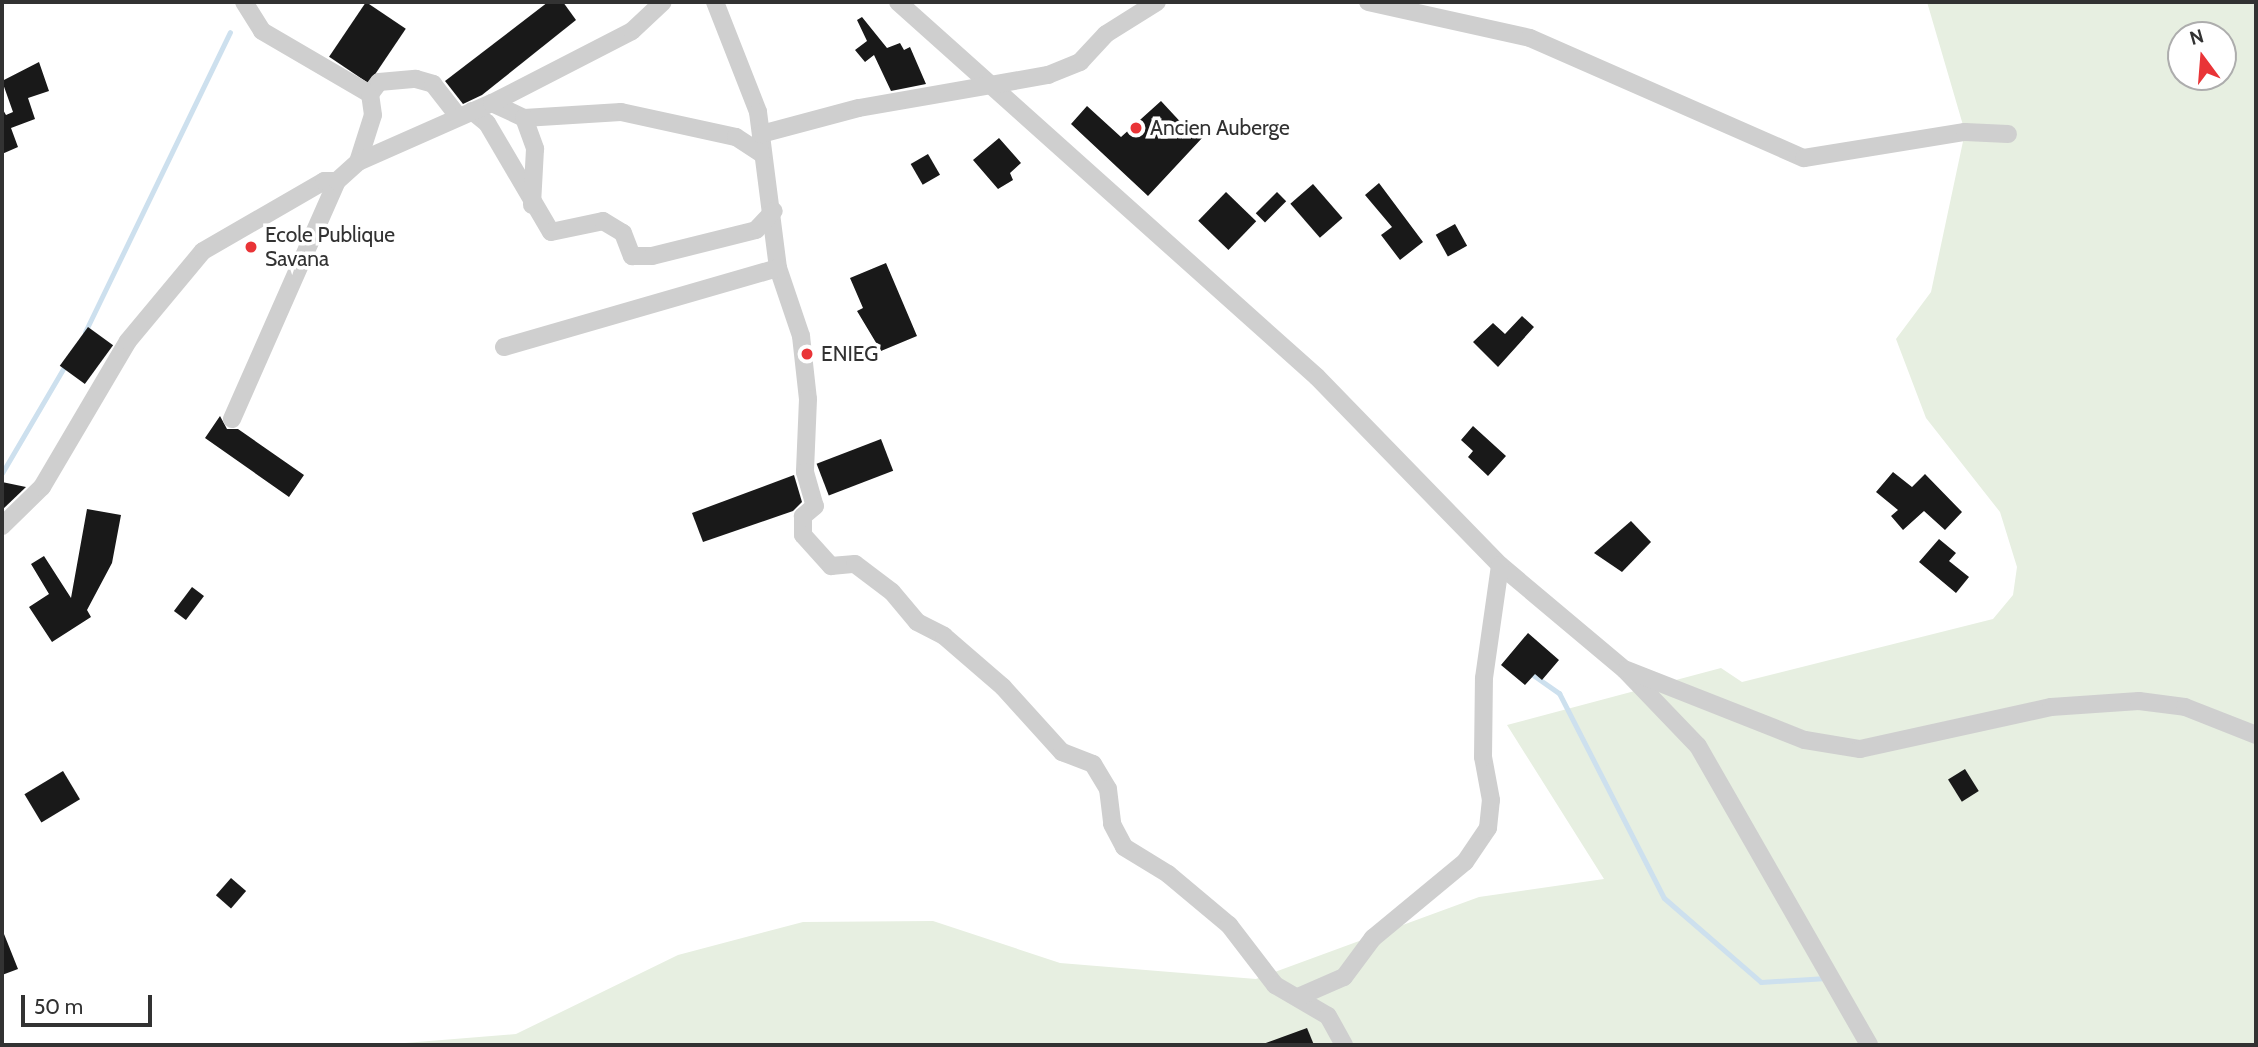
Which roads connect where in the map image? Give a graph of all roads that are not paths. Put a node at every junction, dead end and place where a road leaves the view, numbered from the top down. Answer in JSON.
{"nodes":[{"id":1,"x":244,"y":2,"type":"edge"},
{"id":2,"x":663,"y":2,"type":"edge"},
{"id":3,"x":715,"y":2,"type":"edge"},
{"id":4,"x":898,"y":2,"type":"edge"},
{"id":5,"x":1157,"y":2,"type":"edge"},
{"id":6,"x":1368,"y":2,"type":"edge"},
{"id":7,"x":993,"y":85,"type":"junction"},
{"id":8,"x":370,"y":94,"type":"junction"},
{"id":9,"x":492,"y":103,"type":"junction"},
{"id":10,"x":465,"y":113,"type":"junction"},
{"id":11,"x":524,"y":118,"type":"junction"},
{"id":12,"x":761,"y":134,"type":"junction"},
{"id":13,"x":2008,"y":134,"type":"dead end"},
{"id":14,"x":761,"y":153,"type":"junction"},
{"id":15,"x":358,"y":162,"type":"junction"},
{"id":16,"x":337,"y":181,"type":"junction"},
{"id":17,"x":532,"y":205,"type":"junction"},
{"id":18,"x":774,"y":211,"type":"junction"},
{"id":19,"x":778,"y":268,"type":"junction"},
{"id":20,"x":504,"y":347,"type":"dead end"},
{"id":21,"x":232,"y":419,"type":"dead end"},
{"id":22,"x":2,"y":526,"type":"edge"},
{"id":23,"x":1500,"y":565,"type":"junction"},
{"id":24,"x":1625,"y":670,"type":"junction"},
{"id":25,"x":2256,"y":735,"type":"edge"},
{"id":26,"x":1298,"y":997,"type":"junction"},
{"id":27,"x":1344,"y":1045,"type":"edge"},
{"id":28,"x":1869,"y":1045,"type":"edge"}],
"edges":[{"from":1,"to":8,"type":"street"},
{"from":2,"to":9,"type":"street"},
{"from":3,"to":12,"type":"street"},
{"from":4,"to":7,"type":"street"},
{"from":5,"to":7,"type":"street"},
{"from":6,"to":13,"type":"street"},
{"from":7,"to":12,"type":"street"},
{"from":7,"to":23,"type":"street"},
{"from":8,"to":10,"type":"street"},
{"from":8,"to":15,"type":"street"},
{"from":9,"to":10,"type":"street"},
{"from":9,"to":11,"type":"street"},
{"from":10,"to":15,"type":"street"},
{"from":10,"to":17,"type":"street"},
{"from":11,"to":14,"type":"street"},
{"from":11,"to":17,"type":"street"},
{"from":12,"to":14,"type":"street"},
{"from":14,"to":18,"type":"street"},
{"from":15,"to":16,"type":"street"},
{"from":16,"to":21,"type":"street"},
{"from":16,"to":22,"type":"street"},
{"from":17,"to":18,"type":"street"},
{"from":18,"to":19,"type":"street"},
{"from":19,"to":20,"type":"street"},
{"from":19,"to":26,"type":"street"},
{"from":23,"to":24,"type":"street"},
{"from":23,"to":26,"type":"street"},
{"from":24,"to":25,"type":"street"},
{"from":24,"to":28,"type":"street"},
{"from":26,"to":27,"type":"street"}]}
